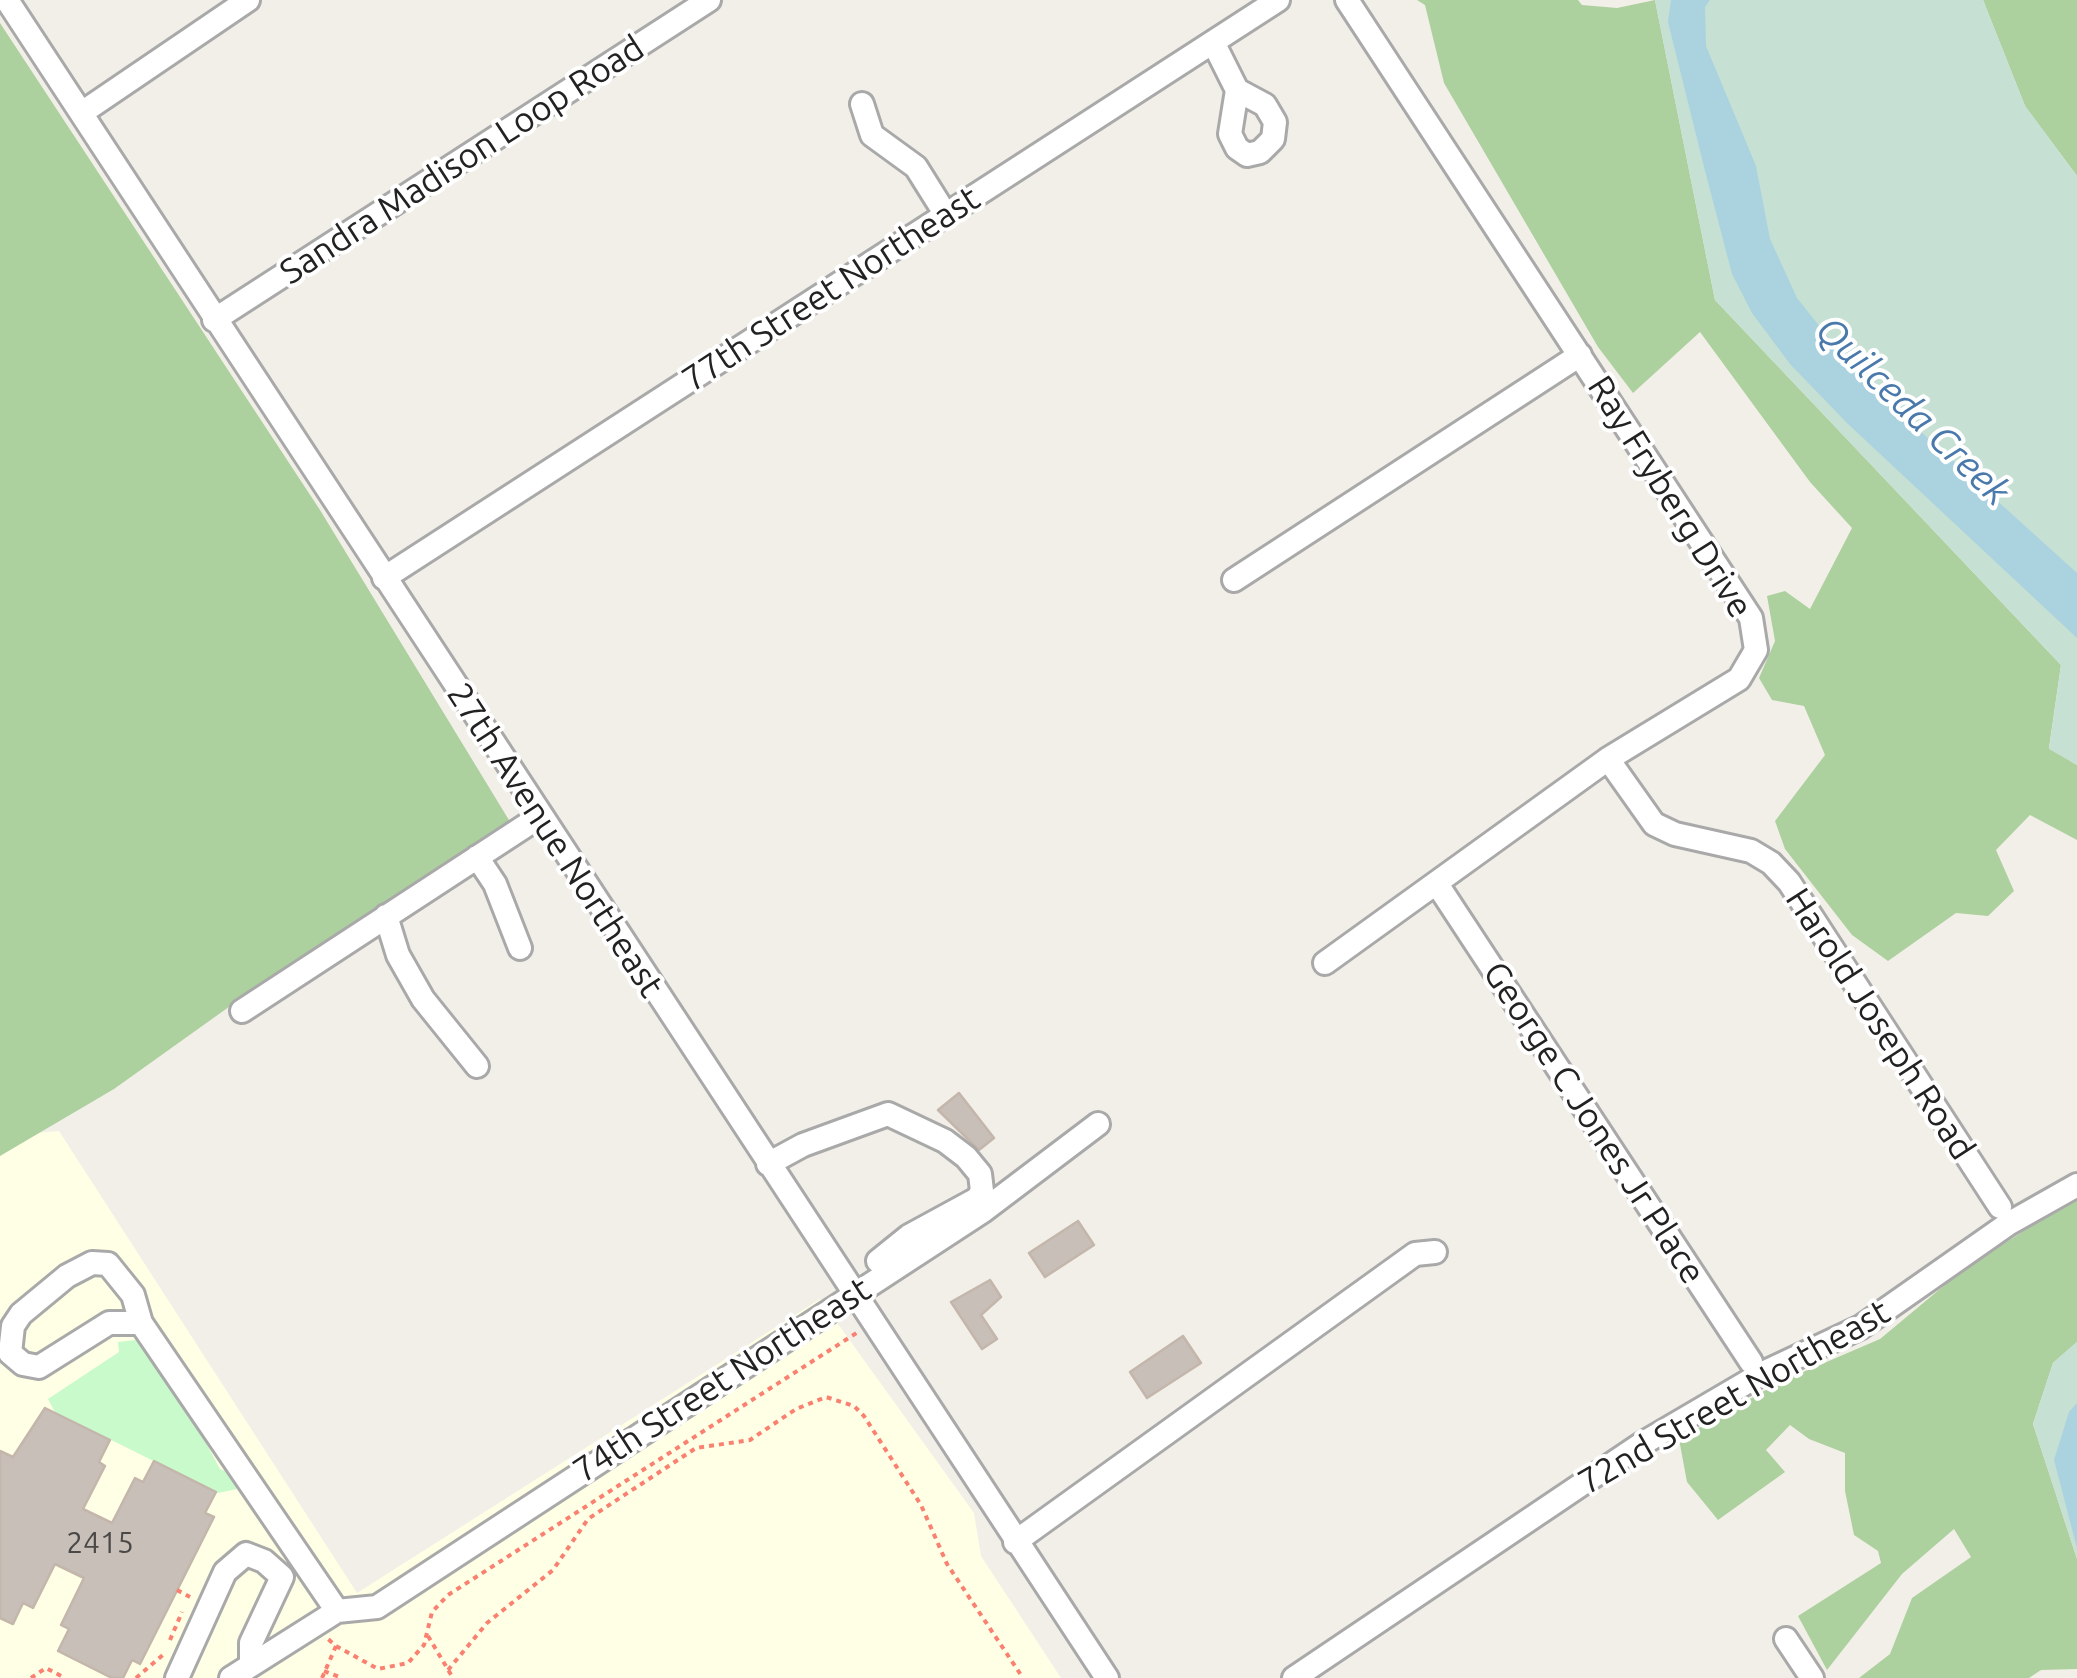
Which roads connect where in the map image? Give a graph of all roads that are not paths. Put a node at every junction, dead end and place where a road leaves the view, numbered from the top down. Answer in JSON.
{"nodes":[{"id":1,"x":7,"y":0,"type":"edge"},
{"id":2,"x":248,"y":0,"type":"edge"},
{"id":3,"x":709,"y":0,"type":"edge"},
{"id":4,"x":1278,"y":0,"type":"edge"},
{"id":5,"x":1347,"y":0,"type":"edge"},
{"id":6,"x":1213,"y":42,"type":"junction"},
{"id":7,"x":1237,"y":90,"type":"dead end"},
{"id":8,"x":862,"y":104,"type":"dead end"},
{"id":9,"x":83,"y":112,"type":"junction"},
{"id":10,"x":946,"y":215,"type":"junction"},
{"id":11,"x":214,"y":320,"type":"junction"},
{"id":12,"x":1580,"y":354,"type":"junction"},
{"id":13,"x":384,"y":578,"type":"junction"},
{"id":14,"x":1234,"y":580,"type":"dead end"},
{"id":15,"x":1608,"y":759,"type":"junction"},
{"id":16,"x":539,"y":816,"type":"junction"},
{"id":17,"x":477,"y":857,"type":"junction"},
{"id":18,"x":1437,"y":884,"type":"junction"},
{"id":19,"x":386,"y":916,"type":"junction"},
{"id":20,"x":520,"y":948,"type":"dead end"},
{"id":21,"x":1325,"y":963,"type":"dead end"},
{"id":22,"x":242,"y":1011,"type":"dead end"},
{"id":23,"x":478,"y":1066,"type":"dead end"},
{"id":24,"x":1098,"y":1124,"type":"dead end"},
{"id":25,"x":768,"y":1164,"type":"junction"},
{"id":26,"x":2077,"y":1185,"type":"edge"},
{"id":27,"x":2000,"y":1207,"type":"dead end"},
{"id":28,"x":1435,"y":1252,"type":"dead end"},
{"id":29,"x":849,"y":1287,"type":"junction"},
{"id":30,"x":140,"y":1322,"type":"junction"},
{"id":31,"x":1751,"y":1362,"type":"dead end"},
{"id":32,"x":1015,"y":1542,"type":"junction"},
{"id":33,"x":308,"y":1572,"type":"junction"},
{"id":34,"x":282,"y":1577,"type":"junction"},
{"id":35,"x":337,"y":1611,"type":"junction"},
{"id":36,"x":1786,"y":1639,"type":"dead end"},
{"id":37,"x":241,"y":1672,"type":"edge"},
{"id":38,"x":177,"y":1678,"type":"edge"},
{"id":39,"x":1107,"y":1678,"type":"edge"},
{"id":40,"x":1294,"y":1678,"type":"edge"},
{"id":41,"x":1812,"y":1678,"type":"edge"}],
"edges":[{"from":1,"to":9,"type":"street","name":"27th Avenue Northeast"},
{"from":2,"to":9,"type":"street"},
{"from":3,"to":11,"type":"street","name":"Sandra Madison Loop Road"},
{"from":4,"to":6,"type":"street","name":"77th Street Northeast"},
{"from":5,"to":12,"type":"street","name":"Ray Fryberg Drive"},
{"from":6,"to":7,"type":"street"},
{"from":6,"to":10,"type":"street","name":"77th Street Northeast"},
{"from":8,"to":10,"type":"street"},
{"from":9,"to":11,"type":"street","name":"27th Avenue Northeast"},
{"from":10,"to":13,"type":"street","name":"77th Street Northeast"},
{"from":11,"to":13,"type":"street","name":"27th Avenue Northeast"},
{"from":12,"to":14,"type":"street"},
{"from":12,"to":15,"type":"street","name":"Ray Fryberg Drive"},
{"from":13,"to":16,"type":"street","name":"27th Avenue Northeast"},
{"from":15,"to":18,"type":"street","name":"Ray Fryberg Drive"},
{"from":15,"to":27,"type":"street","name":"Harold Joseph Road"},
{"from":16,"to":17,"type":"street"},
{"from":16,"to":25,"type":"street","name":"27th Avenue Northeast"},
{"from":17,"to":19,"type":"street"},
{"from":17,"to":20,"type":"street"},
{"from":18,"to":21,"type":"street","name":"Ray Fryberg Drive"},
{"from":18,"to":31,"type":"street","name":"George C Jones Jr Place"},
{"from":19,"to":22,"type":"street"},
{"from":19,"to":23,"type":"street"},
{"from":24,"to":29,"type":"street","name":"74th Street Northeast"},
{"from":25,"to":29,"type":"street","name":"27th Avenue Northeast"},
{"from":25,"to":29,"type":"street"},
{"from":26,"to":40,"type":"street","name":"72nd Street Northeast"},
{"from":28,"to":32,"type":"street"},
{"from":29,"to":32,"type":"street","name":"27th Avenue Northeast"},
{"from":29,"to":35,"type":"street","name":"74th Street Northeast"},
{"from":30,"to":30,"type":"street"},
{"from":30,"to":33,"type":"street"},
{"from":32,"to":39,"type":"street","name":"27th Avenue Northeast"},
{"from":33,"to":34,"type":"street"},
{"from":33,"to":35,"type":"street"},
{"from":34,"to":37,"type":"street"},
{"from":34,"to":38,"type":"street"},
{"from":35,"to":37,"type":"street"},
{"from":36,"to":41,"type":"street"}]}
